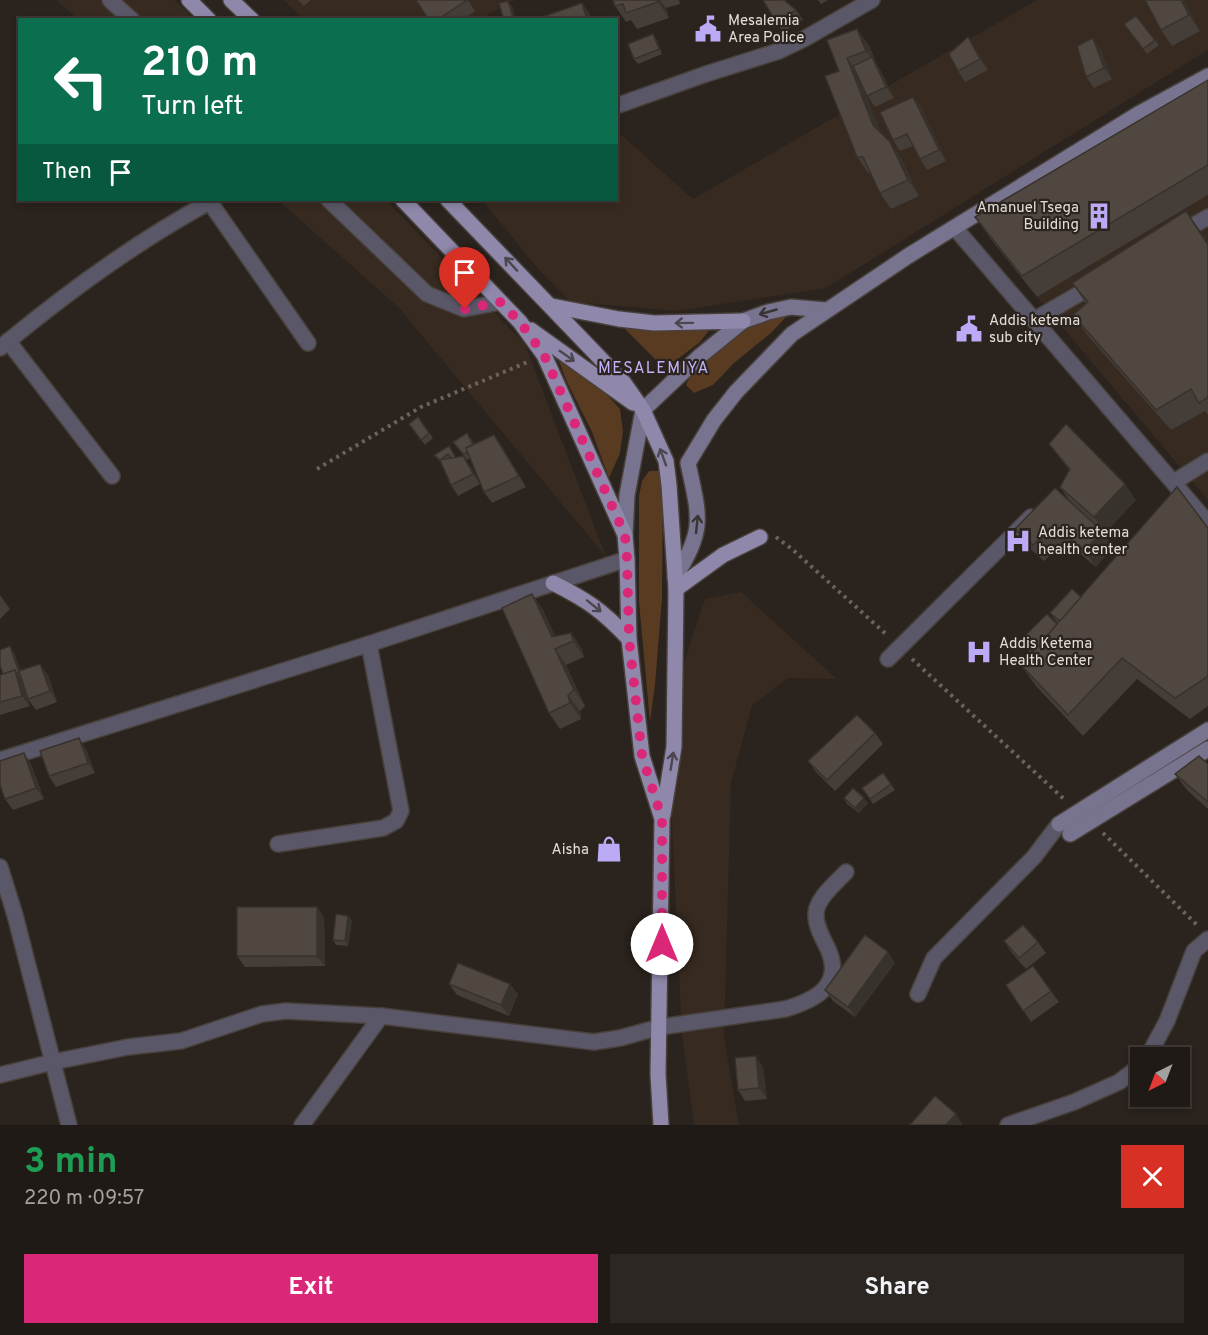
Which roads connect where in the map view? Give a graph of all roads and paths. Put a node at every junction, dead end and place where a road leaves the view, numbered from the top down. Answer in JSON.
{"nodes":[{"id":1,"x":110,"y":0,"type":"edge"},
{"id":2,"x":189,"y":0,"type":"edge"},
{"id":3,"x":231,"y":0,"type":"edge"},
{"id":4,"x":872,"y":0,"type":"edge"},
{"id":5,"x":130,"y":18,"type":"edge"},
{"id":6,"x":207,"y":18,"type":"edge"},
{"id":7,"x":250,"y":18,"type":"edge"},
{"id":8,"x":1208,"y":76,"type":"edge"},
{"id":9,"x":618,"y":105,"type":"edge"},
{"id":10,"x":209,"y":201,"type":"edge"},
{"id":11,"x":212,"y":201,"type":"edge"},
{"id":12,"x":330,"y":201,"type":"edge"},
{"id":13,"x":404,"y":201,"type":"edge"},
{"id":14,"x":449,"y":201,"type":"edge"},
{"id":15,"x":1208,"y":217,"type":"edge"},
{"id":16,"x":955,"y":228,"type":"junction"},
{"id":17,"x":1167,"y":241,"type":"edge"},
{"id":18,"x":1106,"y":278,"type":"edge"},
{"id":19,"x":500,"y":302,"type":"junction"},
{"id":20,"x":552,"y":306,"type":"junction"},
{"id":21,"x":826,"y":310,"type":"junction"},
{"id":22,"x":1034,"y":320,"type":"junction"},
{"id":23,"x":743,"y":321,"type":"junction"},
{"id":24,"x":520,"y":322,"type":"junction"},
{"id":25,"x":308,"y":343,"type":"dead end"},
{"id":26,"x":4,"y":344,"type":"edge"},
{"id":27,"x":544,"y":355,"type":"junction"},
{"id":28,"x":643,"y":410,"type":"junction"},
{"id":29,"x":1208,"y":461,"type":"edge"},
{"id":30,"x":317,"y":469,"type":"dead end"},
{"id":31,"x":112,"y":476,"type":"dead end"},
{"id":32,"x":1174,"y":482,"type":"junction"},
{"id":33,"x":1038,"y":511,"type":"edge"},
{"id":34,"x":1208,"y":523,"type":"edge"},
{"id":35,"x":625,"y":535,"type":"junction"},
{"id":36,"x":760,"y":537,"type":"joint"},
{"id":37,"x":627,"y":559,"type":"junction"},
{"id":38,"x":553,"y":583,"type":"junction"},
{"id":39,"x":676,"y":583,"type":"junction"},
{"id":40,"x":629,"y":639,"type":"junction"},
{"id":41,"x":369,"y":644,"type":"junction"},
{"id":42,"x":900,"y":648,"type":"junction"},
{"id":43,"x":888,"y":659,"type":"dead end"},
{"id":44,"x":1208,"y":730,"type":"edge"},
{"id":45,"x":1208,"y":749,"type":"edge"},
{"id":46,"x":0,"y":760,"type":"edge"},
{"id":47,"x":1078,"y":812,"type":"junction"},
{"id":48,"x":662,"y":819,"type":"junction"},
{"id":49,"x":1091,"y":821,"type":"junction"},
{"id":50,"x":1065,"y":829,"type":"junction"},
{"id":51,"x":278,"y":844,"type":"dead end"},
{"id":52,"x":0,"y":867,"type":"edge"},
{"id":53,"x":846,"y":873,"type":"dead end"},
{"id":54,"x":1204,"y":933,"type":"edge"},
{"id":55,"x":918,"y":994,"type":"dead end"},
{"id":56,"x":381,"y":1016,"type":"junction"},
{"id":57,"x":660,"y":1027,"type":"junction"},
{"id":58,"x":1153,"y":1047,"type":"edge"},
{"id":59,"x":53,"y":1062,"type":"junction"},
{"id":60,"x":1130,"y":1074,"type":"edge"},
{"id":61,"x":0,"y":1075,"type":"edge"},
{"id":62,"x":69,"y":1125,"type":"edge"},
{"id":63,"x":302,"y":1125,"type":"edge"},
{"id":64,"x":661,"y":1125,"type":"edge"},
{"id":65,"x":1008,"y":1125,"type":"edge"}],
"edges":[{"from":1,"to":5,"type":"street"},
{"from":2,"to":6,"type":"main road"},
{"from":3,"to":7,"type":"main road"},
{"from":4,"to":9,"type":"street"},
{"from":8,"to":16,"type":"main road"},
{"from":10,"to":26,"type":"street"},
{"from":11,"to":25,"type":"street"},
{"from":12,"to":19,"type":"street"},
{"from":13,"to":19,"type":"main road"},
{"from":20,"to":14,"type":"main road","one_way":true},
{"from":15,"to":17,"type":"street"},
{"from":16,"to":21,"type":"main road"},
{"from":16,"to":22,"type":"street"},
{"from":18,"to":22,"type":"street"},
{"from":19,"to":24,"type":"main road"},
{"from":23,"to":20,"type":"main road","one_way":true},
{"from":20,"to":28,"type":"main road"},
{"from":21,"to":23,"type":"main road","one_way":true},
{"from":39,"to":21,"type":"main road","one_way":true},
{"from":22,"to":32,"type":"street"},
{"from":23,"to":28,"type":"main road"},
{"from":24,"to":27,"type":"main road"},
{"from":24,"to":28,"type":"main road","one_way":true},
{"from":26,"to":31,"type":"street"},
{"from":27,"to":30,"type":"path"},
{"from":27,"to":35,"type":"main road"},
{"from":28,"to":35,"type":"main road"},
{"from":39,"to":28,"type":"main road","one_way":true},
{"from":29,"to":32,"type":"street"},
{"from":32,"to":34,"type":"street"},
{"from":33,"to":42,"type":"street"},
{"from":35,"to":37,"type":"main road"},
{"from":36,"to":39,"type":"main road"},
{"from":36,"to":42,"type":"path"},
{"from":37,"to":38,"type":"street"},
{"from":37,"to":40,"type":"main road"},
{"from":38,"to":40,"type":"main road","one_way":true},
{"from":38,"to":41,"type":"street"},
{"from":48,"to":39,"type":"main road","one_way":true},
{"from":40,"to":48,"type":"main road"},
{"from":41,"to":46,"type":"street"},
{"from":41,"to":51,"type":"street"},
{"from":42,"to":43,"type":"street"},
{"from":42,"to":47,"type":"path"},
{"from":44,"to":47,"type":"main road"},
{"from":45,"to":49,"type":"main road"},
{"from":47,"to":50,"type":"main road"},
{"from":48,"to":57,"type":"main road"},
{"from":49,"to":50,"type":"main road"},
{"from":49,"to":54,"type":"path"},
{"from":50,"to":55,"type":"street"},
{"from":52,"to":59,"type":"street"},
{"from":53,"to":57,"type":"street"},
{"from":54,"to":58,"type":"street"},
{"from":56,"to":57,"type":"street"},
{"from":56,"to":59,"type":"street"},
{"from":56,"to":63,"type":"street"},
{"from":57,"to":64,"type":"main road"},
{"from":59,"to":61,"type":"street"},
{"from":59,"to":62,"type":"street"},
{"from":60,"to":65,"type":"street"}]}
